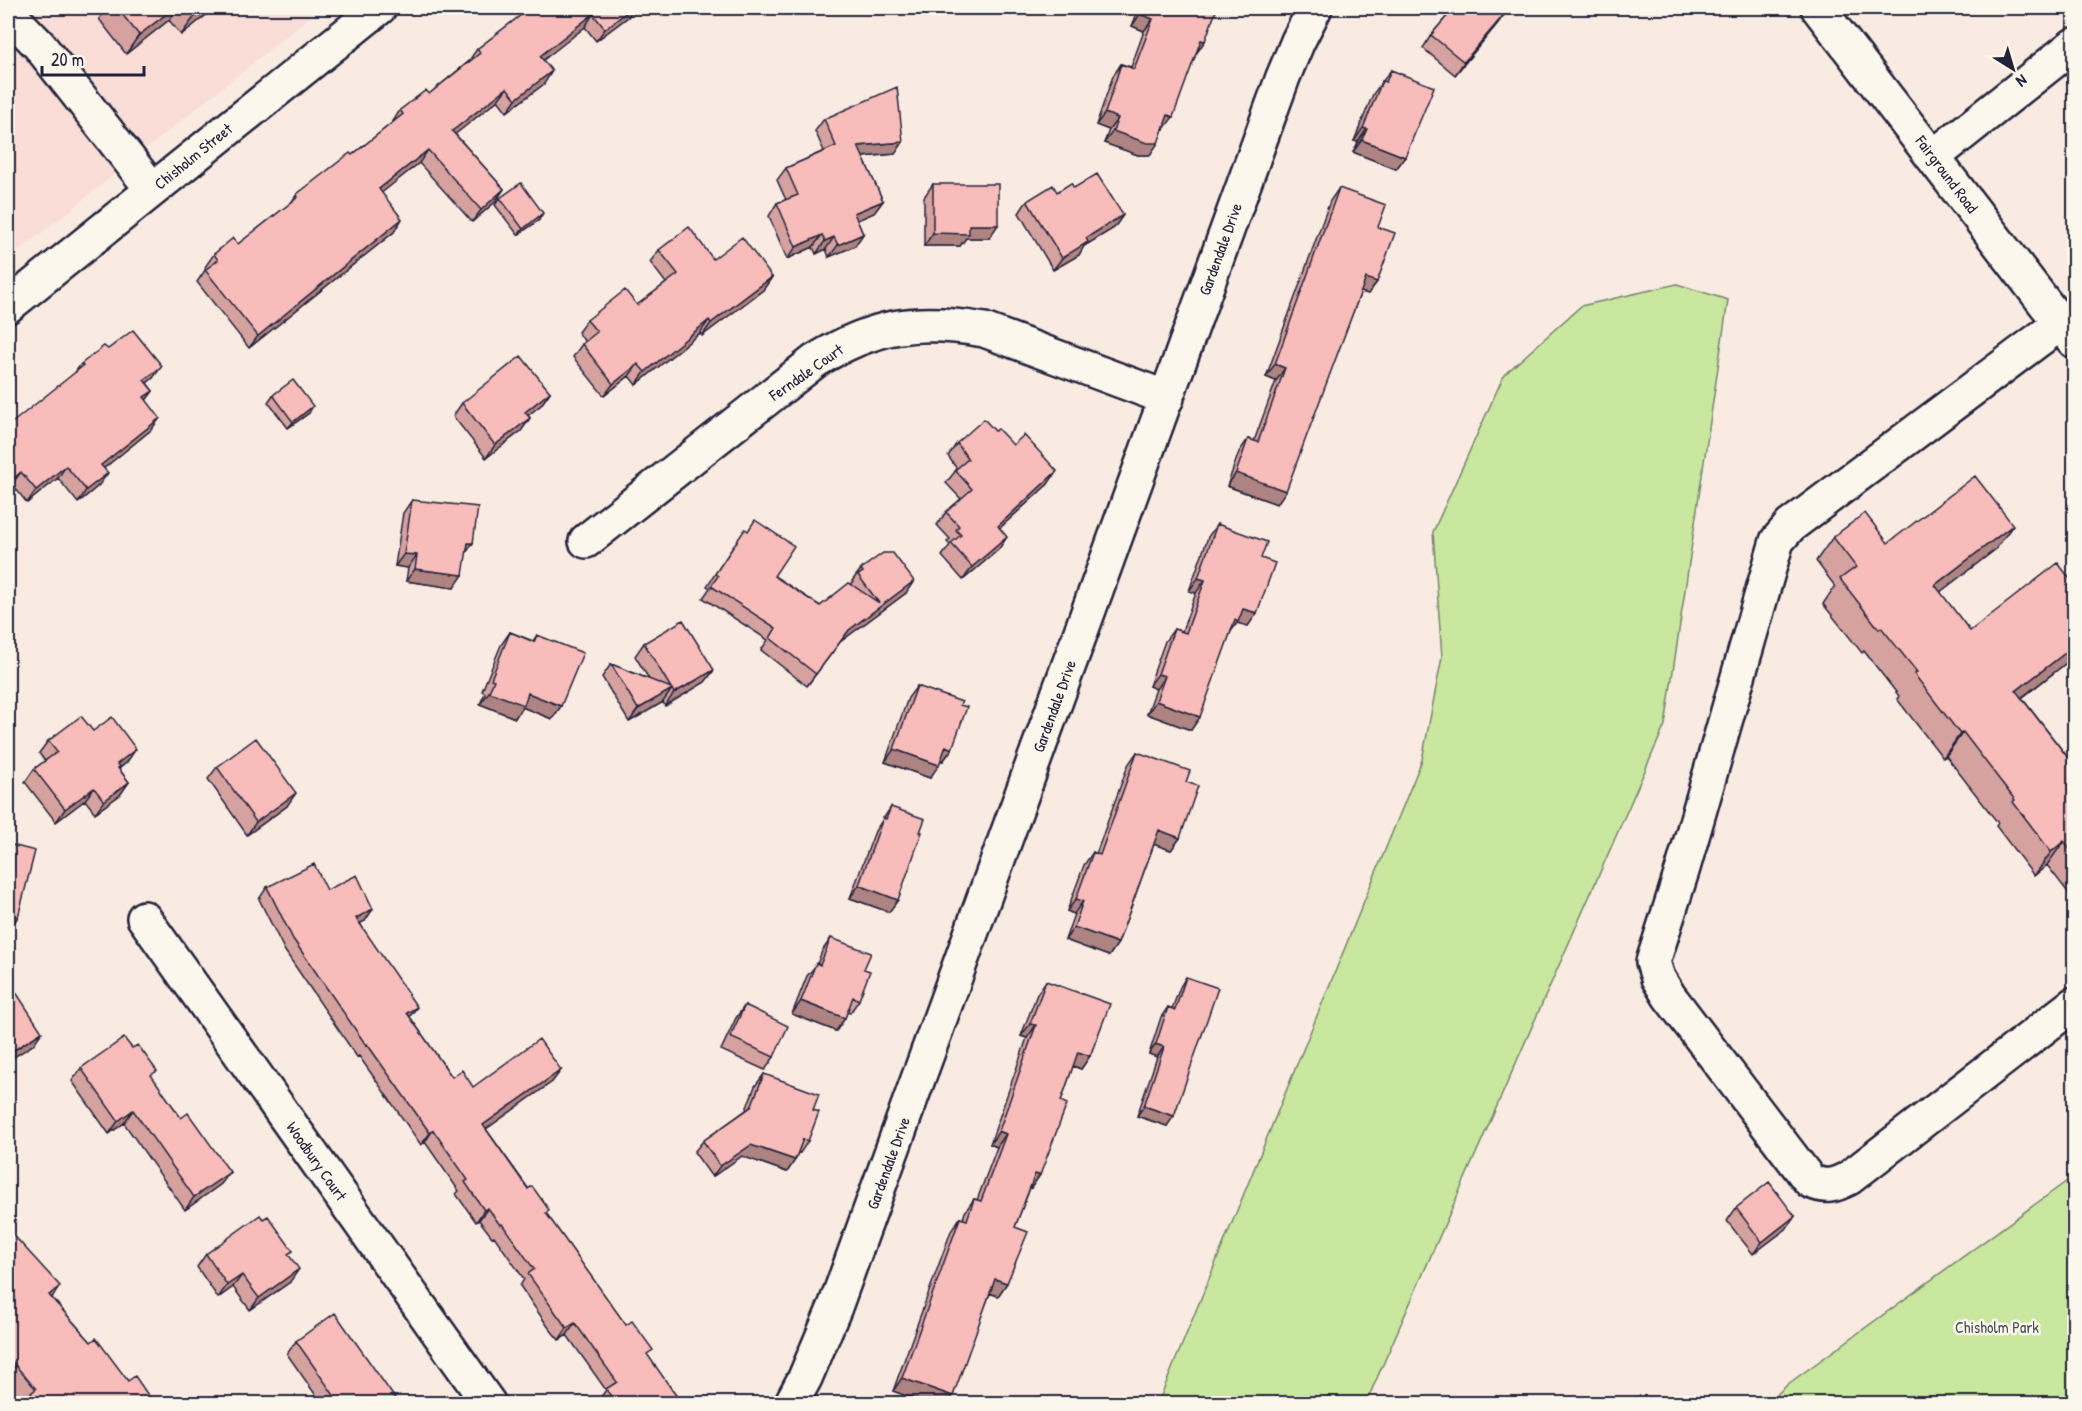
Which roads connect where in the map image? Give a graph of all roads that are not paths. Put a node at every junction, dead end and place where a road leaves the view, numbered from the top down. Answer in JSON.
{"nodes":[{"id":1,"x":379,"y":8,"type":"edge"},
{"id":2,"x":1315,"y":8,"type":"edge"},
{"id":3,"x":1818,"y":8,"type":"edge"},
{"id":4,"x":8,"y":13,"type":"edge"},
{"id":5,"x":2074,"y":45,"type":"edge"},
{"id":6,"x":1933,"y":157,"type":"junction"},
{"id":7,"x":152,"y":189,"type":"junction"},
{"id":8,"x":8,"y":306,"type":"edge"},
{"id":9,"x":2068,"y":332,"type":"edge"},
{"id":10,"x":1167,"y":398,"type":"junction"},
{"id":11,"x":586,"y":541,"type":"dead end"},
{"id":12,"x":144,"y":918,"type":"dead end"},
{"id":13,"x":2074,"y":1004,"type":"edge"},
{"id":14,"x":489,"y":1404,"type":"edge"},
{"id":15,"x":791,"y":1404,"type":"edge"}],
"edges":[{"from":1,"to":7,"type":"street","name":"Chisholm Street"},
{"from":2,"to":10,"type":"street","name":"Gardendale Drive"},
{"from":3,"to":6,"type":"street","name":"Fairground Road"},
{"from":4,"to":7,"type":"street"},
{"from":5,"to":6,"type":"street"},
{"from":6,"to":9,"type":"street","name":"Fairground Road"},
{"from":7,"to":8,"type":"street","name":"Chisholm Street"},
{"from":9,"to":13,"type":"street"},
{"from":10,"to":11,"type":"street","name":"Ferndale Court"},
{"from":10,"to":15,"type":"street","name":"Gardendale Drive"},
{"from":12,"to":14,"type":"street","name":"Woodbury Court"}]}
